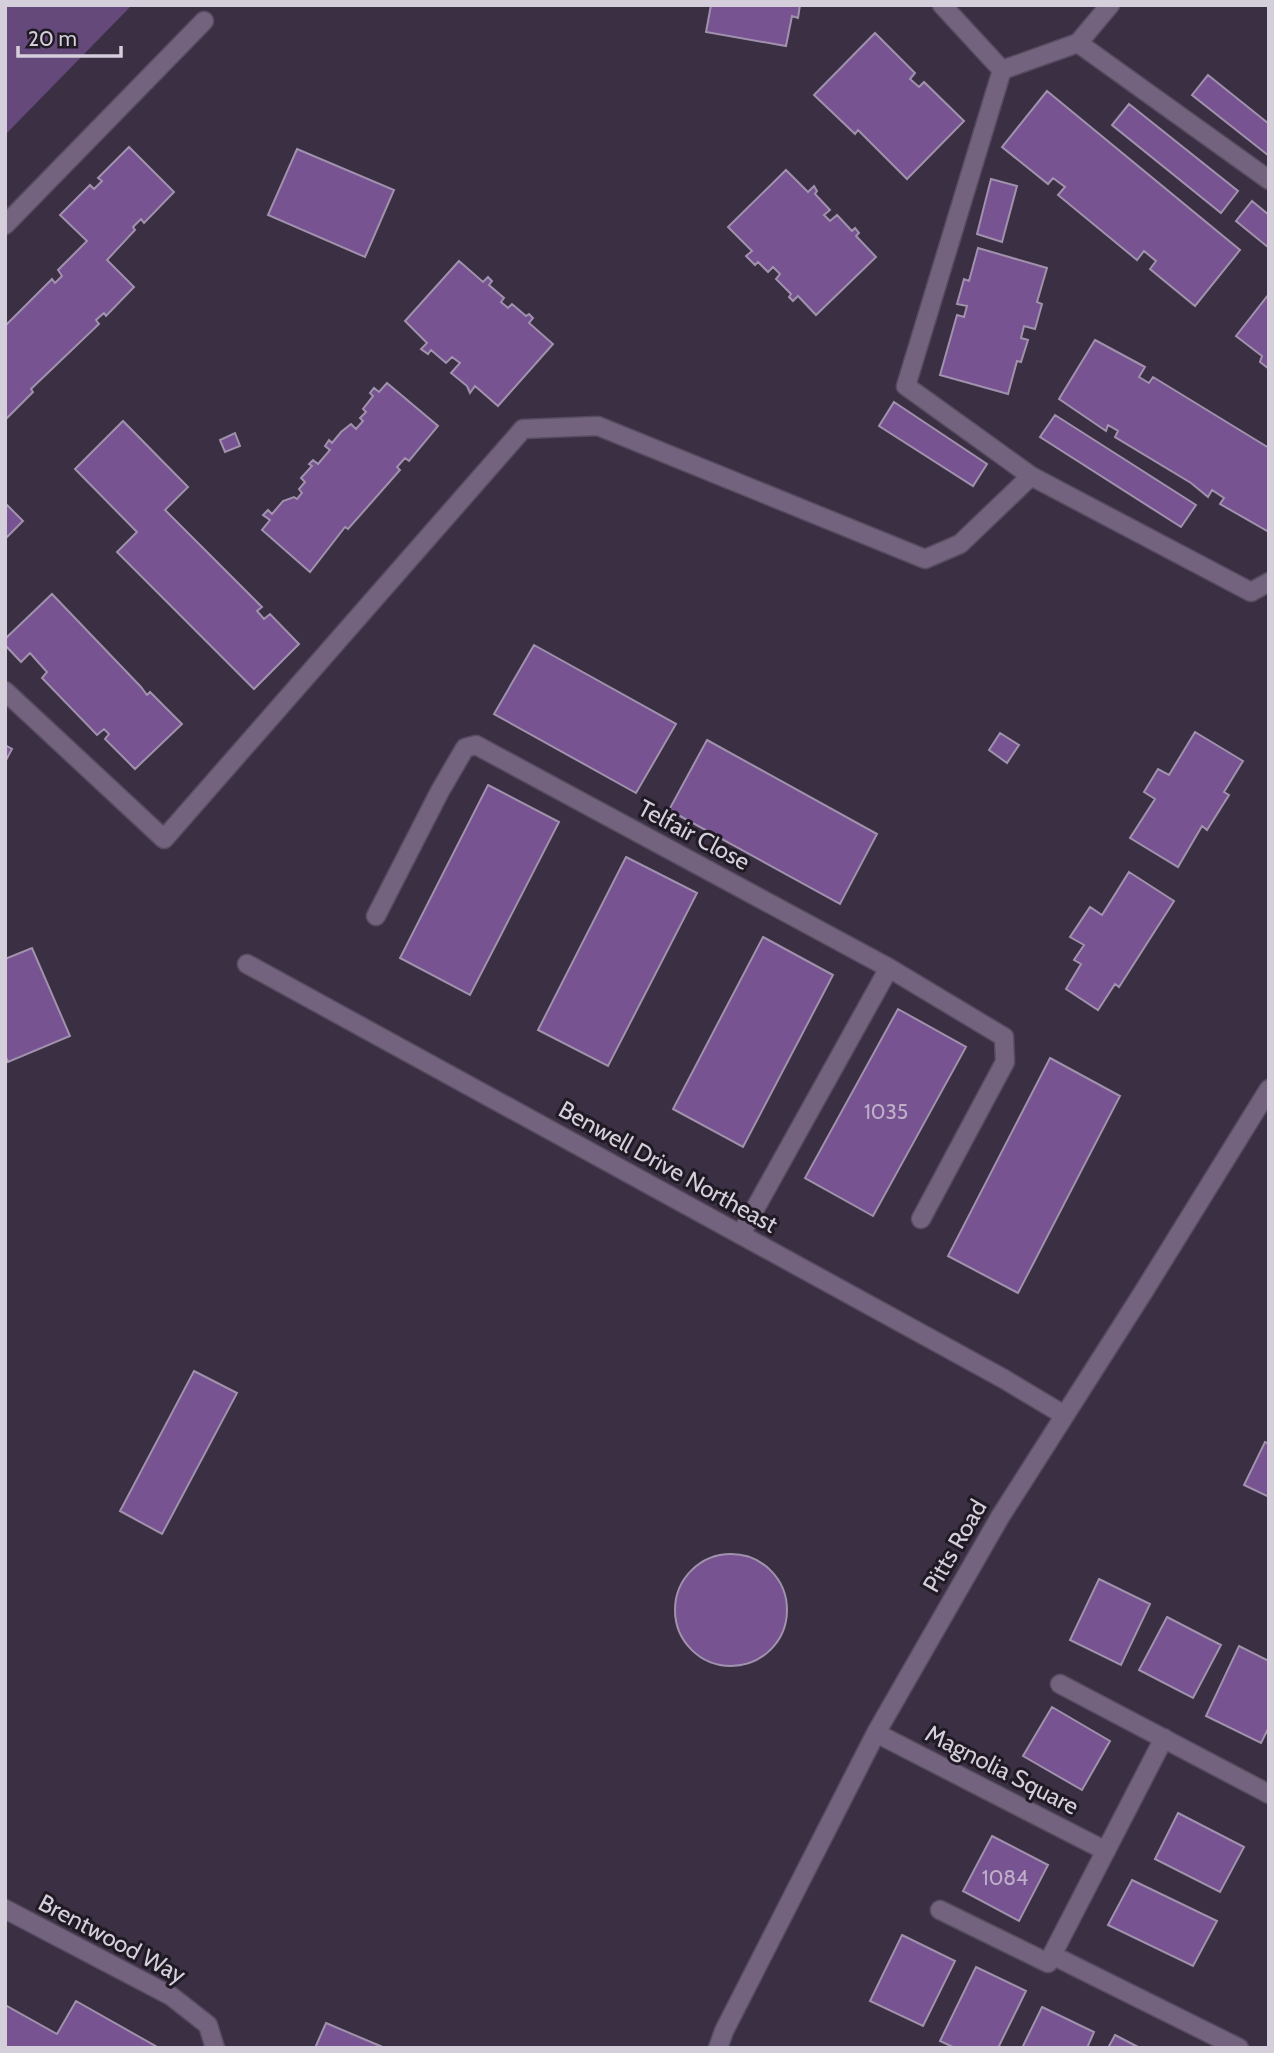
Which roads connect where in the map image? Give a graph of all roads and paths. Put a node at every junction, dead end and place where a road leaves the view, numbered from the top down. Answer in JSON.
{"nodes":[{"id":1,"x":942,"y":5,"type":"edge"},
{"id":2,"x":1110,"y":5,"type":"edge"},
{"id":3,"x":204,"y":21,"type":"dead end"},
{"id":4,"x":1078,"y":43,"type":"junction"},
{"id":5,"x":1002,"y":69,"type":"junction"},
{"id":6,"x":1269,"y":180,"type":"edge"},
{"id":7,"x":5,"y":225,"type":"edge"},
{"id":8,"x":1031,"y":476,"type":"junction"},
{"id":9,"x":1269,"y":582,"type":"edge"},
{"id":10,"x":5,"y":691,"type":"edge"},
{"id":11,"x":376,"y":916,"type":"dead end"},
{"id":12,"x":247,"y":964,"type":"dead end"},
{"id":13,"x":890,"y":968,"type":"junction"},
{"id":14,"x":1269,"y":1089,"type":"edge"},
{"id":15,"x":921,"y":1219,"type":"dead end"},
{"id":16,"x":741,"y":1234,"type":"junction"},
{"id":17,"x":1064,"y":1415,"type":"junction"},
{"id":18,"x":1060,"y":1684,"type":"dead end"},
{"id":19,"x":876,"y":1733,"type":"junction"},
{"id":20,"x":1164,"y":1738,"type":"junction"},
{"id":21,"x":1269,"y":1794,"type":"edge"},
{"id":22,"x":1106,"y":1851,"type":"junction"},
{"id":23,"x":5,"y":1909,"type":"edge"},
{"id":24,"x":940,"y":1909,"type":"dead end"},
{"id":25,"x":1052,"y":1955,"type":"junction"},
{"id":26,"x":215,"y":2048,"type":"edge"},
{"id":27,"x":718,"y":2048,"type":"edge"},
{"id":28,"x":1239,"y":2048,"type":"edge"}],
"edges":[{"from":1,"to":5,"type":"street"},
{"from":2,"to":4,"type":"street"},
{"from":3,"to":7,"type":"street"},
{"from":4,"to":5,"type":"street"},
{"from":4,"to":6,"type":"street"},
{"from":5,"to":8,"type":"street"},
{"from":8,"to":9,"type":"street"},
{"from":8,"to":10,"type":"street"},
{"from":11,"to":13,"type":"street","name":"Telfair Close"},
{"from":12,"to":16,"type":"street","name":"Benwell Drive Northeast"},
{"from":13,"to":15,"type":"street","name":"Telfair Close"},
{"from":13,"to":16,"type":"street"},
{"from":14,"to":17,"type":"street","name":"Pitts Road"},
{"from":16,"to":17,"type":"street","name":"Benwell Drive Northeast"},
{"from":17,"to":19,"type":"street","name":"Pitts Road"},
{"from":18,"to":20,"type":"street"},
{"from":19,"to":22,"type":"street","name":"Magnolia Square"},
{"from":19,"to":27,"type":"street","name":"Pitts Road"},
{"from":20,"to":21,"type":"street"},
{"from":20,"to":22,"type":"street"},
{"from":22,"to":25,"type":"street"},
{"from":23,"to":26,"type":"street","name":"Brentwood Way"},
{"from":24,"to":25,"type":"street"},
{"from":25,"to":28,"type":"street"}]}
